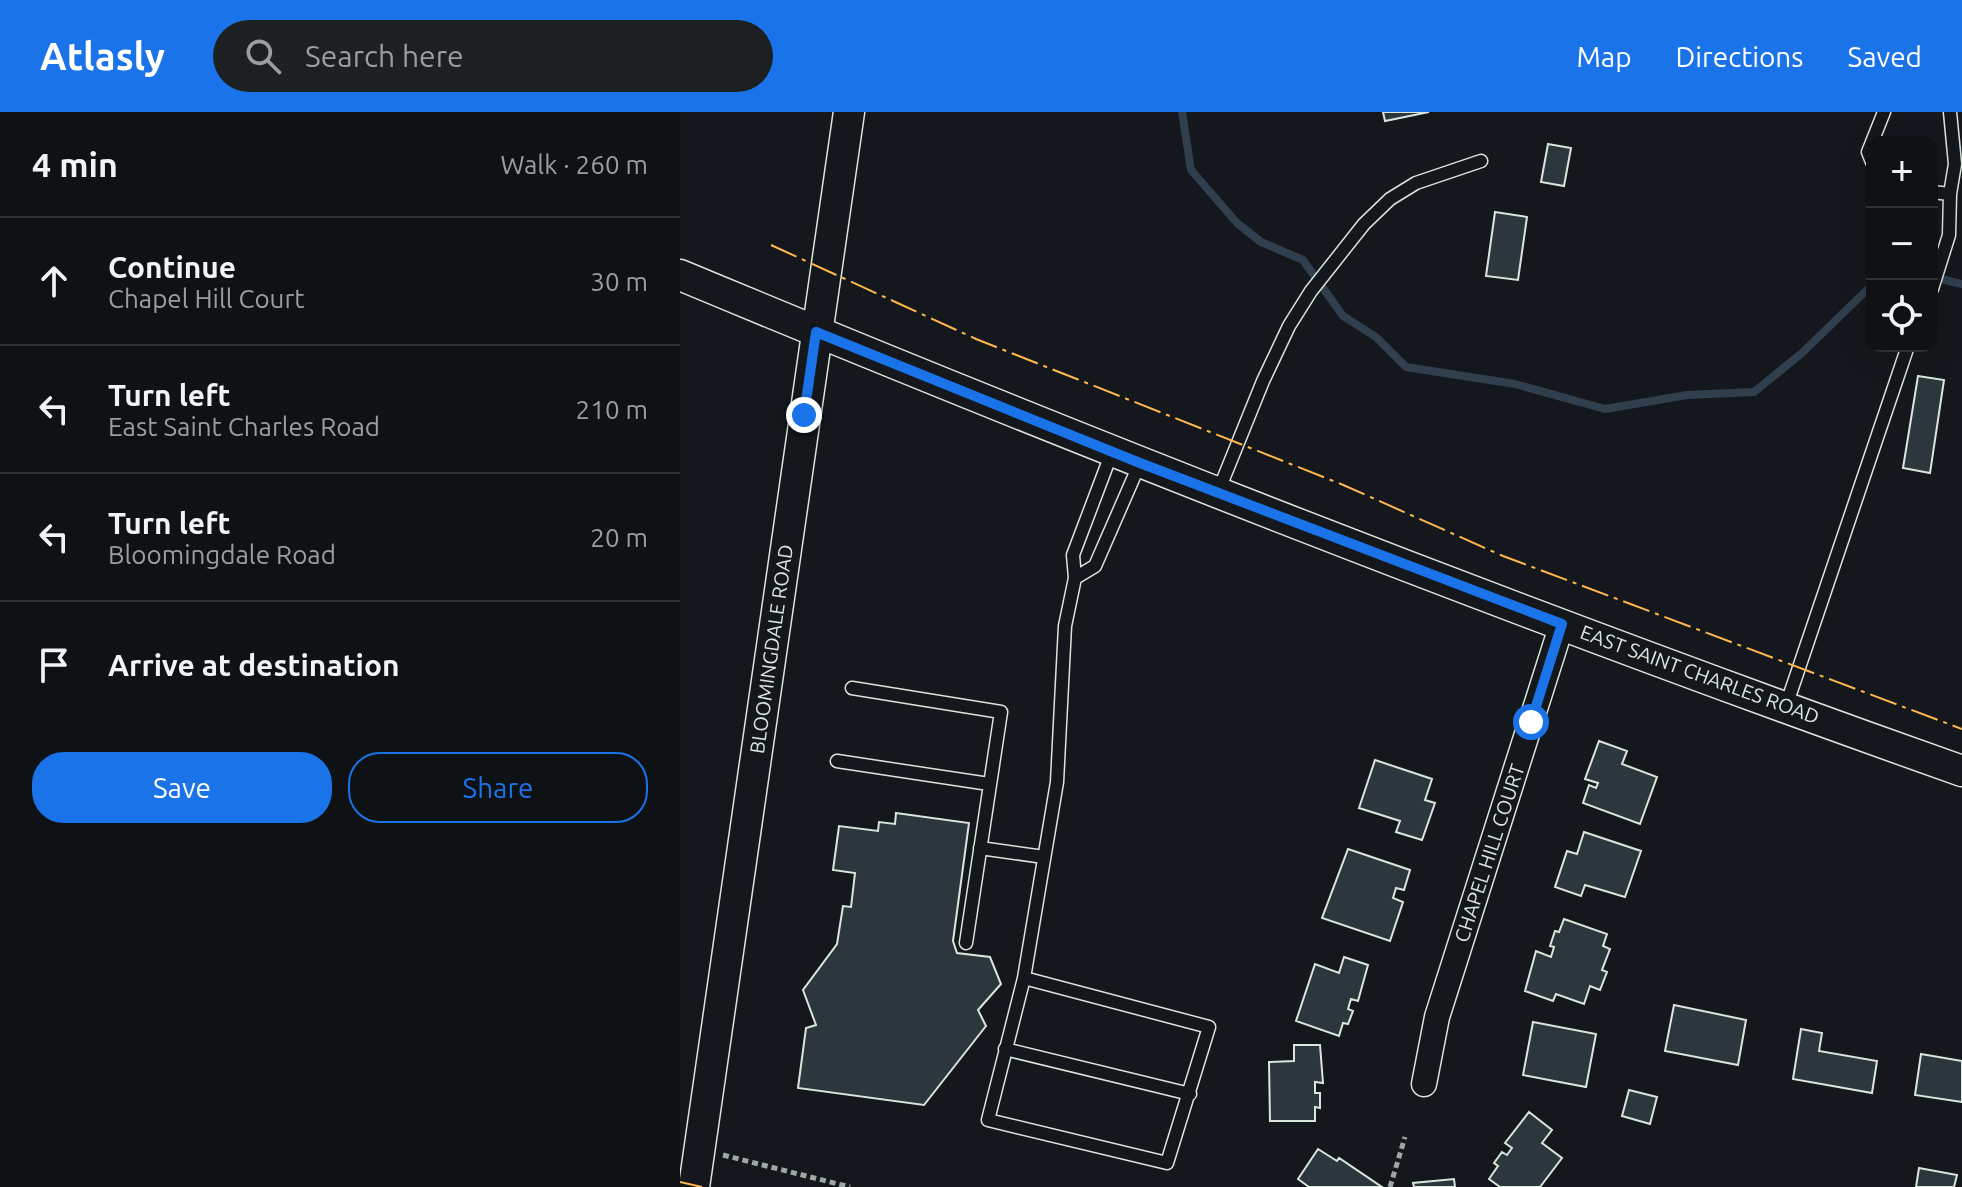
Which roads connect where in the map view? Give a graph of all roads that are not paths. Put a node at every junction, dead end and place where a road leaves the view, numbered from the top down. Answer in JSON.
{"nodes":[{"id":1,"x":849,"y":112,"type":"edge"},
{"id":2,"x":1884,"y":112,"type":"edge"},
{"id":3,"x":1950,"y":112,"type":"edge"},
{"id":4,"x":1874,"y":136,"type":"edge"},
{"id":5,"x":1481,"y":161,"type":"dead end"},
{"id":6,"x":1938,"y":193,"type":"edge"},
{"id":7,"x":1950,"y":194,"type":"junction"},
{"id":8,"x":680,"y":275,"type":"edge"},
{"id":9,"x":1935,"y":280,"type":"edge"},
{"id":10,"x":816,"y":332,"type":"junction"},
{"id":11,"x":1906,"y":352,"type":"edge"},
{"id":12,"x":1112,"y":452,"type":"junction"},
{"id":13,"x":1140,"y":463,"type":"junction"},
{"id":14,"x":1218,"y":492,"type":"junction"},
{"id":15,"x":1075,"y":578,"type":"junction"},
{"id":16,"x":1562,"y":624,"type":"junction"},
{"id":17,"x":852,"y":688,"type":"dead end"},
{"id":18,"x":1786,"y":706,"type":"junction"},
{"id":19,"x":837,"y":761,"type":"dead end"},
{"id":20,"x":1962,"y":771,"type":"edge"},
{"id":21,"x":989,"y":784,"type":"junction"},
{"id":22,"x":980,"y":848,"type":"junction"},
{"id":23,"x":1044,"y":857,"type":"junction"},
{"id":24,"x":966,"y":943,"type":"dead end"},
{"id":25,"x":1024,"y":978,"type":"junction"},
{"id":26,"x":1005,"y":1049,"type":"junction"},
{"id":27,"x":1424,"y":1084,"type":"dead end"},
{"id":28,"x":1190,"y":1094,"type":"junction"},
{"id":29,"x":694,"y":1187,"type":"edge"}],
"edges":[{"from":1,"to":10,"type":"street","name":"BLOOMINGDALE ROAD"},
{"from":2,"to":4,"type":"lane"},
{"from":3,"to":7,"type":"lane"},
{"from":5,"to":14,"type":"lane"},
{"from":6,"to":7,"type":"lane"},
{"from":7,"to":9,"type":"lane"},
{"from":8,"to":10,"type":"street","name":"EAST SAINT CHARLES ROAD"},
{"from":10,"to":12,"type":"street","name":"EAST SAINT CHARLES ROAD"},
{"from":10,"to":29,"type":"street","name":"BLOOMINGDALE ROAD"},
{"from":11,"to":18,"type":"lane"},
{"from":12,"to":13,"type":"street","name":"EAST SAINT CHARLES ROAD"},
{"from":12,"to":15,"type":"lane"},
{"from":13,"to":14,"type":"street","name":"EAST SAINT CHARLES ROAD"},
{"from":13,"to":15,"type":"lane"},
{"from":14,"to":16,"type":"street","name":"EAST SAINT CHARLES ROAD"},
{"from":15,"to":23,"type":"lane"},
{"from":16,"to":18,"type":"street","name":"EAST SAINT CHARLES ROAD"},
{"from":16,"to":27,"type":"street","name":"CHAPEL HILL COURT"},
{"from":17,"to":21,"type":"lane"},
{"from":18,"to":20,"type":"street","name":"EAST SAINT CHARLES ROAD"},
{"from":19,"to":21,"type":"lane"},
{"from":21,"to":22,"type":"lane"},
{"from":22,"to":23,"type":"lane"},
{"from":22,"to":24,"type":"lane"},
{"from":23,"to":25,"type":"lane"},
{"from":25,"to":26,"type":"lane"},
{"from":25,"to":28,"type":"lane"},
{"from":26,"to":28,"type":"lane"},
{"from":26,"to":28,"type":"lane"}]}
